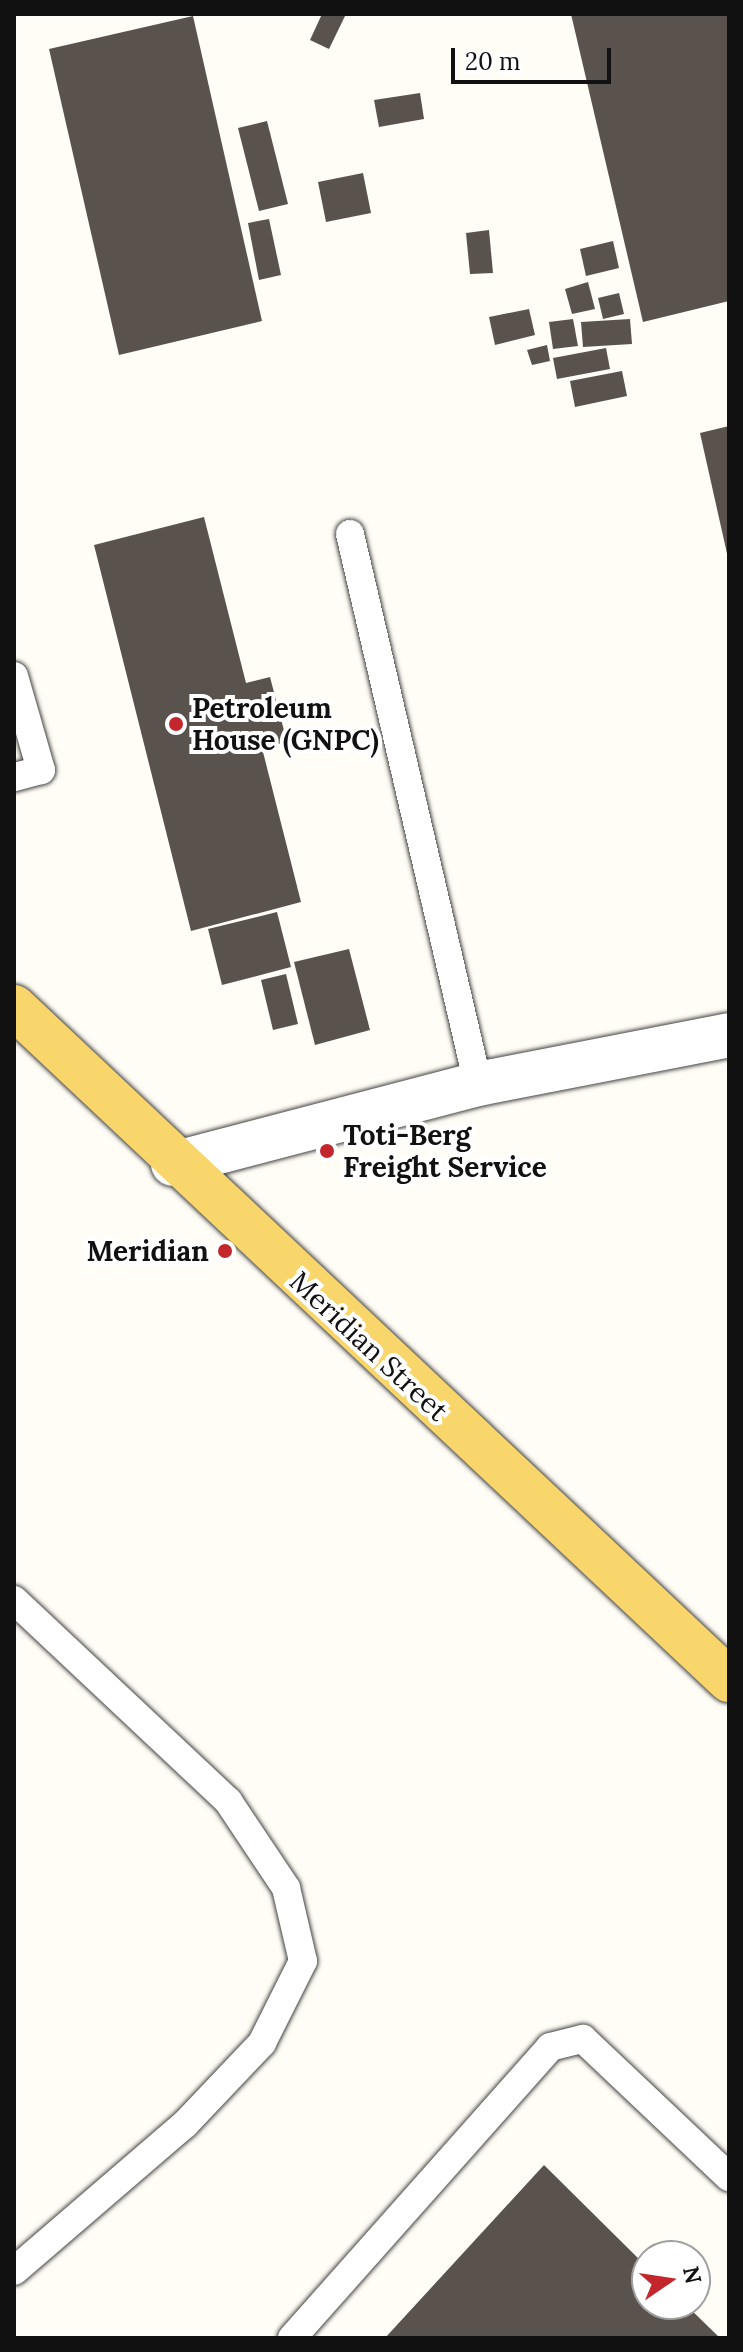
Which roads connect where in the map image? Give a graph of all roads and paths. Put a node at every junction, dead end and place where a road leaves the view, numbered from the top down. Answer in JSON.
{"nodes":[{"id":1,"x":350,"y":534,"type":"dead end"},
{"id":2,"x":14,"y":676,"type":"edge"},
{"id":3,"x":14,"y":777,"type":"edge"},
{"id":4,"x":14,"y":1007,"type":"edge"},
{"id":5,"x":729,"y":1035,"type":"edge"},
{"id":6,"x":478,"y":1084,"type":"junction"},
{"id":7,"x":173,"y":1164,"type":"junction"},
{"id":8,"x":14,"y":1600,"type":"edge"},
{"id":9,"x":729,"y":1680,"type":"edge"},
{"id":10,"x":729,"y":2177,"type":"edge"},
{"id":11,"x":14,"y":2271,"type":"edge"},
{"id":12,"x":292,"y":2338,"type":"edge"}],
"edges":[{"from":1,"to":6,"type":"lane"},
{"from":2,"to":3,"type":"lane"},
{"from":4,"to":7,"type":"main road","name":"Meridian Street"},
{"from":5,"to":6,"type":"street"},
{"from":6,"to":7,"type":"street"},
{"from":7,"to":9,"type":"main road","name":"Meridian Street"},
{"from":8,"to":11,"type":"lane"},
{"from":10,"to":12,"type":"lane"}]}
